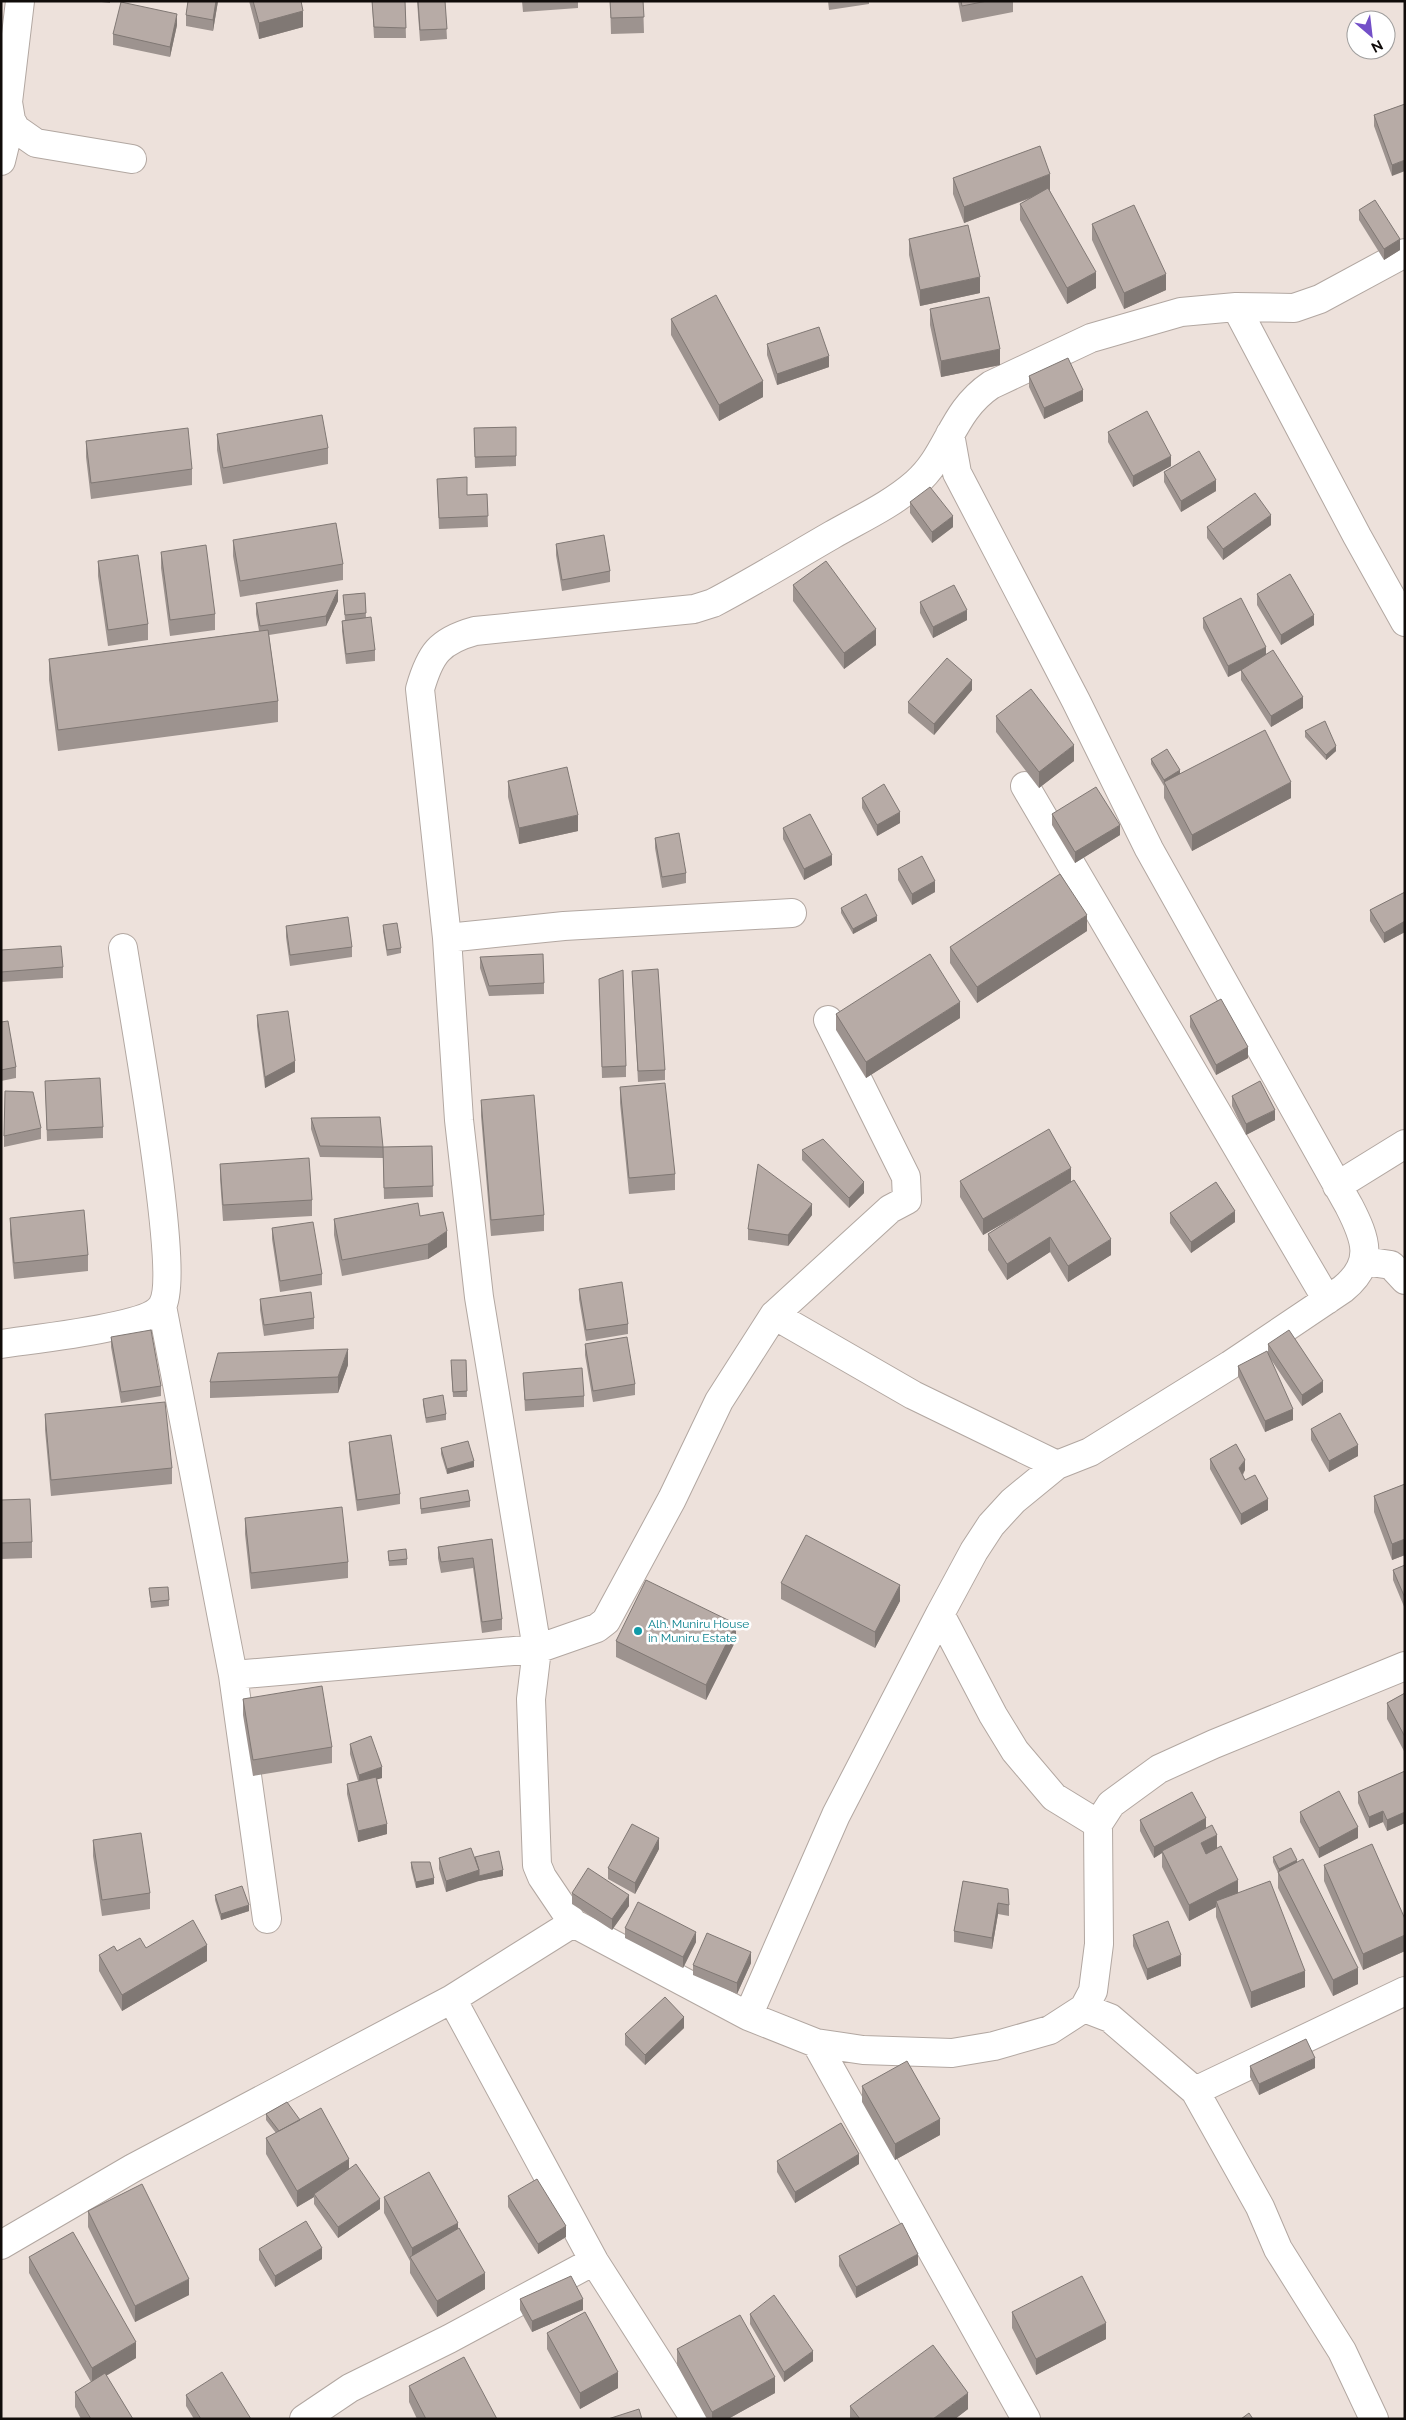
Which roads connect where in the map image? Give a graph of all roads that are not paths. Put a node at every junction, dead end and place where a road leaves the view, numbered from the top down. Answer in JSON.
{"nodes":[{"id":1,"x":20,"y":1,"type":"edge"},
{"id":2,"x":10,"y":120,"type":"junction"},
{"id":3,"x":132,"y":159,"type":"dead end"},
{"id":4,"x":1,"y":161,"type":"edge"},
{"id":5,"x":1405,"y":252,"type":"edge"},
{"id":6,"x":1236,"y":308,"type":"junction"},
{"id":7,"x":950,"y":434,"type":"junction"},
{"id":8,"x":927,"y":472,"type":"junction"},
{"id":9,"x":957,"y":473,"type":"junction"},
{"id":10,"x":1405,"y":622,"type":"edge"},
{"id":11,"x":1025,"y":786,"type":"dead end"},
{"id":12,"x":792,"y":913,"type":"dead end"},
{"id":13,"x":448,"y":938,"type":"junction"},
{"id":14,"x":123,"y":948,"type":"dead end"},
{"id":15,"x":828,"y":1020,"type":"dead end"},
{"id":16,"x":1405,"y":1144,"type":"edge"},
{"id":17,"x":1337,"y":1186,"type":"junction"},
{"id":18,"x":1364,"y":1261,"type":"junction"},
{"id":19,"x":1405,"y":1280,"type":"edge"},
{"id":20,"x":1327,"y":1300,"type":"junction"},
{"id":21,"x":162,"y":1306,"type":"junction"},
{"id":22,"x":774,"y":1315,"type":"junction"},
{"id":23,"x":1,"y":1344,"type":"edge"},
{"id":24,"x":1057,"y":1465,"type":"junction"},
{"id":25,"x":940,"y":1614,"type":"junction"},
{"id":26,"x":537,"y":1648,"type":"junction"},
{"id":27,"x":1405,"y":1666,"type":"edge"},
{"id":28,"x":233,"y":1675,"type":"junction"},
{"id":29,"x":1098,"y":1824,"type":"junction"},
{"id":30,"x":267,"y":1919,"type":"dead end"},
{"id":31,"x":573,"y":1923,"type":"junction"},
{"id":32,"x":1405,"y":1991,"type":"edge"},
{"id":33,"x":452,"y":1999,"type":"junction"},
{"id":34,"x":1084,"y":2008,"type":"junction"},
{"id":35,"x":748,"y":2016,"type":"junction"},
{"id":36,"x":816,"y":2043,"type":"junction"},
{"id":37,"x":1195,"y":2091,"type":"junction"},
{"id":38,"x":1,"y":2245,"type":"edge"},
{"id":39,"x":594,"y":2261,"type":"junction"},
{"id":40,"x":304,"y":2419,"type":"edge"},
{"id":41,"x":695,"y":2419,"type":"edge"},
{"id":42,"x":1026,"y":2419,"type":"edge"},
{"id":43,"x":1374,"y":2419,"type":"edge"}],
"edges":[{"from":1,"to":2,"type":"street"},
{"from":2,"to":3,"type":"street"},
{"from":2,"to":4,"type":"street"},
{"from":5,"to":6,"type":"street"},
{"from":6,"to":7,"type":"street"},
{"from":6,"to":10,"type":"street"},
{"from":7,"to":8,"type":"street"},
{"from":7,"to":9,"type":"street"},
{"from":8,"to":9,"type":"street"},
{"from":8,"to":13,"type":"street"},
{"from":9,"to":17,"type":"street"},
{"from":11,"to":20,"type":"street"},
{"from":12,"to":13,"type":"street"},
{"from":13,"to":26,"type":"street"},
{"from":14,"to":21,"type":"street"},
{"from":15,"to":22,"type":"street"},
{"from":16,"to":17,"type":"street"},
{"from":17,"to":18,"type":"street"},
{"from":18,"to":19,"type":"street"},
{"from":18,"to":20,"type":"street"},
{"from":20,"to":24,"type":"street"},
{"from":21,"to":23,"type":"street"},
{"from":21,"to":28,"type":"street"},
{"from":22,"to":24,"type":"street"},
{"from":22,"to":26,"type":"street"},
{"from":24,"to":25,"type":"street"},
{"from":25,"to":29,"type":"street"},
{"from":25,"to":35,"type":"street"},
{"from":26,"to":28,"type":"street"},
{"from":26,"to":31,"type":"street"},
{"from":27,"to":29,"type":"street"},
{"from":28,"to":30,"type":"street"},
{"from":29,"to":34,"type":"street"},
{"from":31,"to":33,"type":"street"},
{"from":31,"to":35,"type":"street"},
{"from":32,"to":37,"type":"street"},
{"from":33,"to":38,"type":"street"},
{"from":33,"to":39,"type":"street"},
{"from":34,"to":36,"type":"street"},
{"from":34,"to":37,"type":"street"},
{"from":35,"to":36,"type":"street"},
{"from":36,"to":42,"type":"street"},
{"from":37,"to":43,"type":"street"},
{"from":39,"to":40,"type":"street"},
{"from":39,"to":41,"type":"street"}]}
